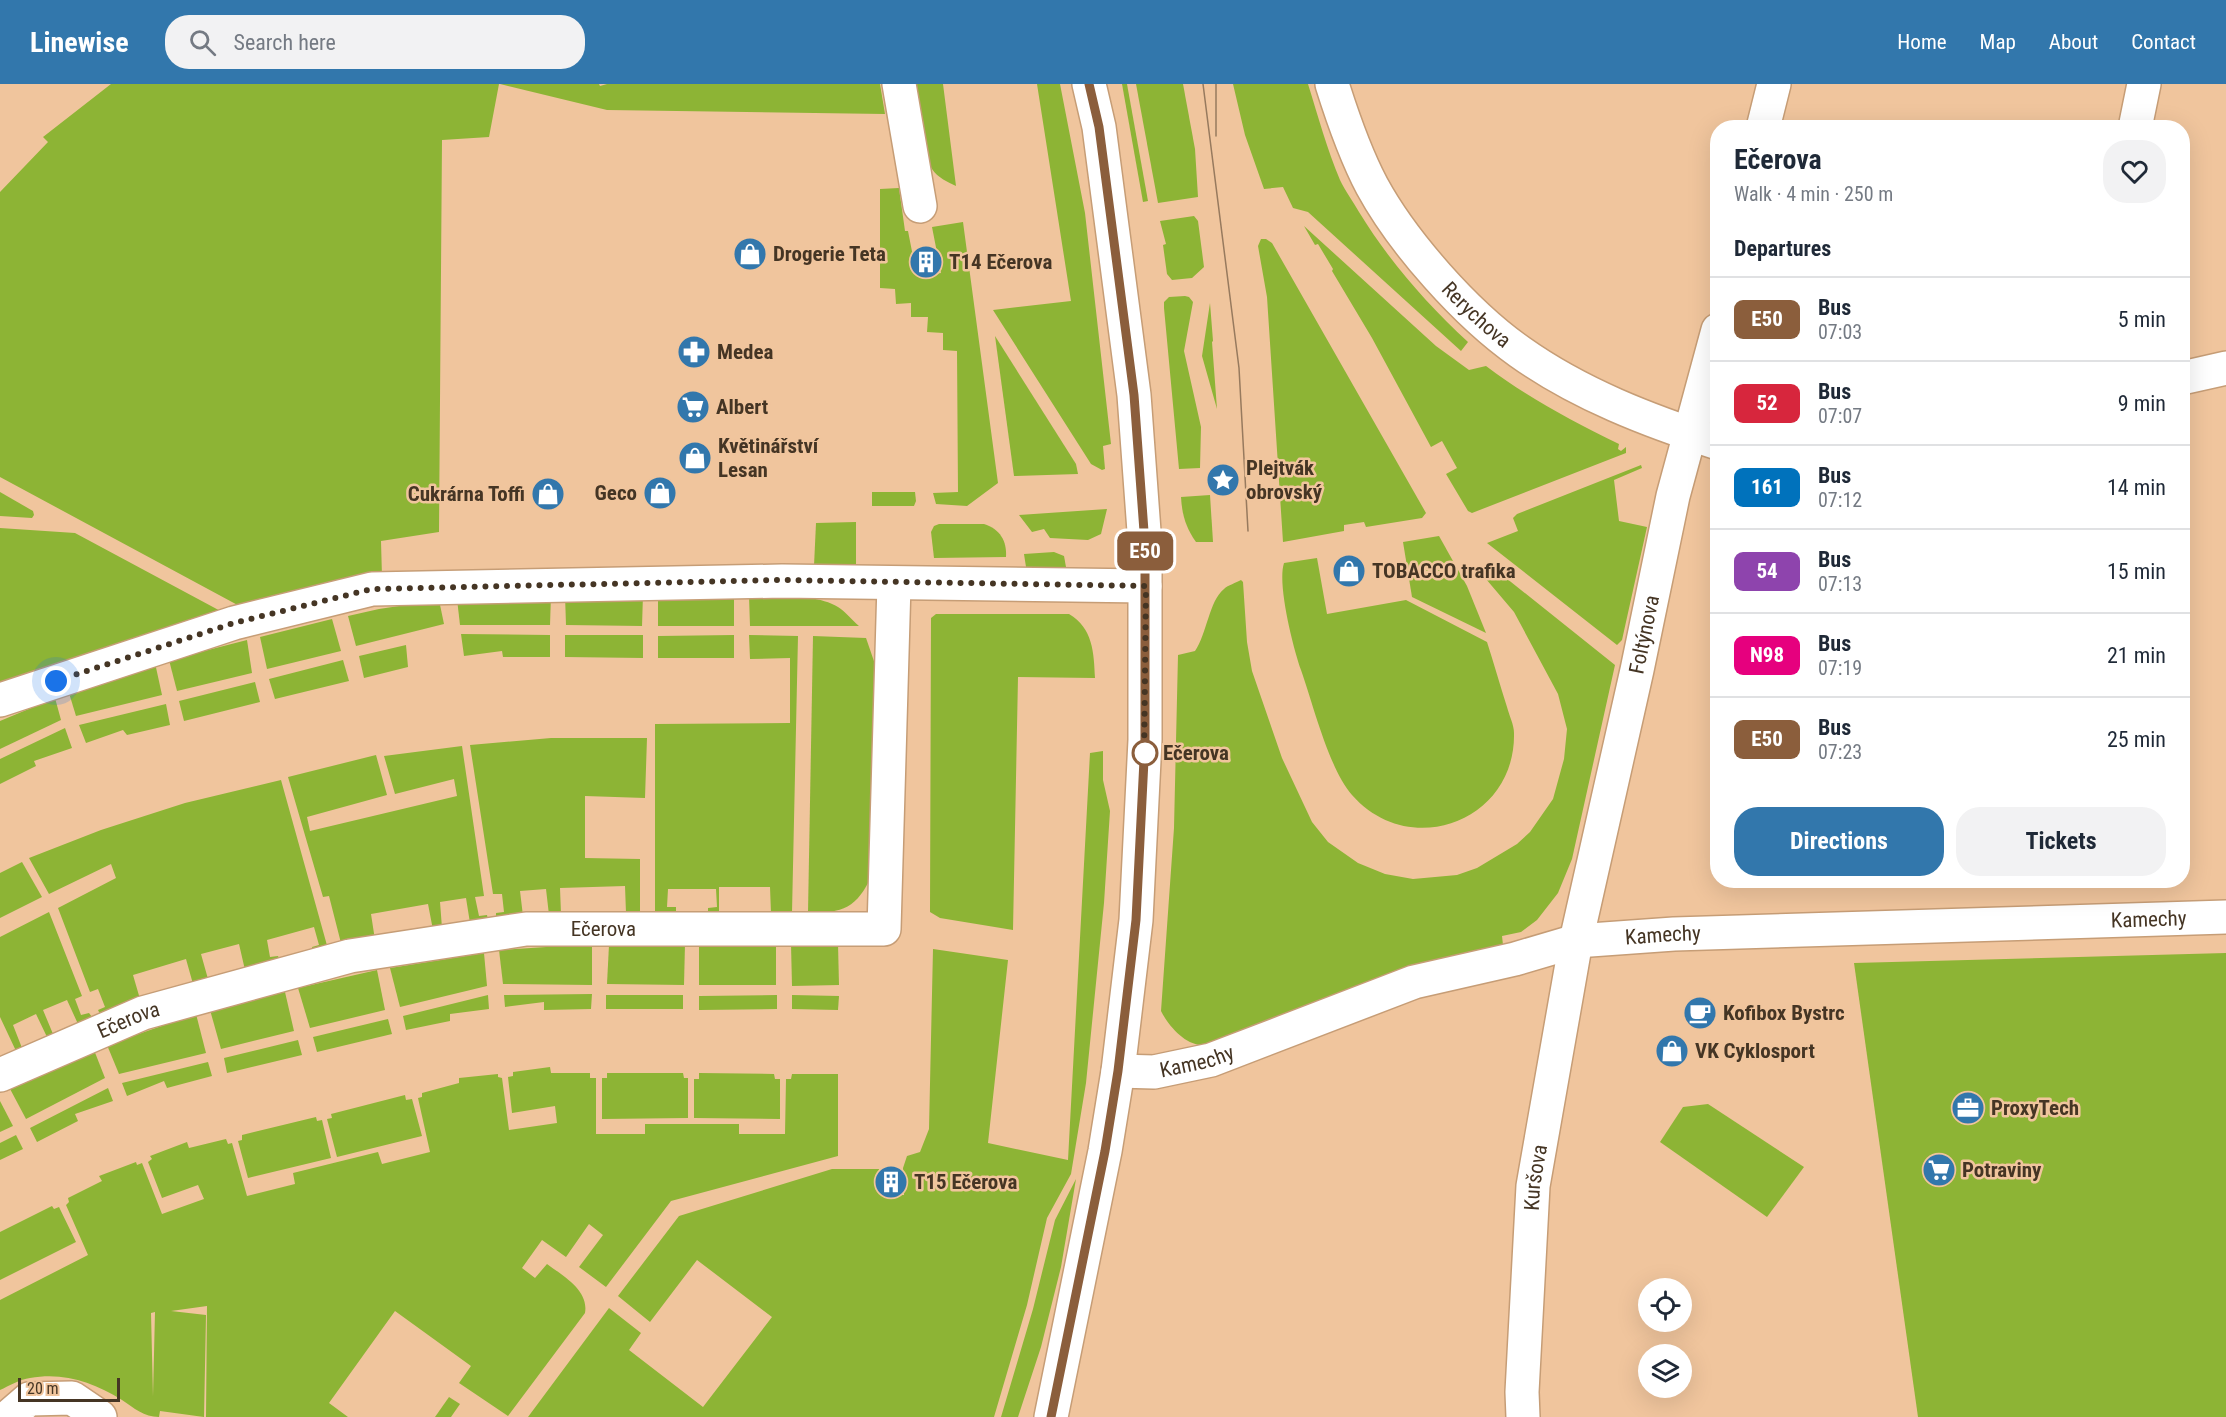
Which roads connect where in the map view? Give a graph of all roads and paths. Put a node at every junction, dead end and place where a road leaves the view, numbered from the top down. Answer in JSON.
{"nodes":[{"id":1,"x":899,"y":84,"type":"edge"},
{"id":2,"x":1089,"y":84,"type":"edge"},
{"id":3,"x":1332,"y":84,"type":"edge"},
{"id":4,"x":1774,"y":84,"type":"edge"},
{"id":5,"x":2144,"y":84,"type":"edge"},
{"id":6,"x":1765,"y":120,"type":"edge"},
{"id":7,"x":2137,"y":120,"type":"edge"},
{"id":8,"x":920,"y":206,"type":"dead end"},
{"id":9,"x":2226,"y":368,"type":"edge"},
{"id":10,"x":2190,"y":376,"type":"edge"},
{"id":11,"x":1710,"y":388,"type":"edge"},
{"id":12,"x":1703,"y":439,"type":"edge"},
{"id":13,"x":894,"y":584,"type":"junction"},
{"id":14,"x":1146,"y":586,"type":"junction"},
{"id":15,"x":0,"y":700,"type":"edge"},
{"id":16,"x":2226,"y":917,"type":"edge"},
{"id":17,"x":1576,"y":941,"type":"junction"},
{"id":18,"x":1118,"y":1071,"type":"junction"},
{"id":19,"x":0,"y":1075,"type":"edge"},
{"id":20,"x":8,"y":1417,"type":"edge"},
{"id":21,"x":100,"y":1417,"type":"edge"},
{"id":22,"x":1051,"y":1417,"type":"edge"},
{"id":23,"x":1523,"y":1417,"type":"edge"}],
"edges":[{"from":1,"to":8,"type":"street"},
{"from":2,"to":14,"type":"street"},
{"from":3,"to":12,"type":"street","name":"Rerychova"},
{"from":4,"to":6,"type":"street"},
{"from":5,"to":7,"type":"street"},
{"from":9,"to":10,"type":"street"},
{"from":11,"to":12,"type":"street","name":"Foltýnova"},
{"from":12,"to":17,"type":"street","name":"Foltýnova"},
{"from":13,"to":14,"type":"street"},
{"from":13,"to":15,"type":"street"},
{"from":13,"to":19,"type":"street","name":"Ečerova"},
{"from":14,"to":18,"type":"street"},
{"from":16,"to":17,"type":"street","name":"Kamechy"},
{"from":17,"to":18,"type":"street","name":"Kamechy"},
{"from":17,"to":23,"type":"street","name":"Kuršova"},
{"from":18,"to":22,"type":"street"},
{"from":20,"to":21,"type":"street"}]}
